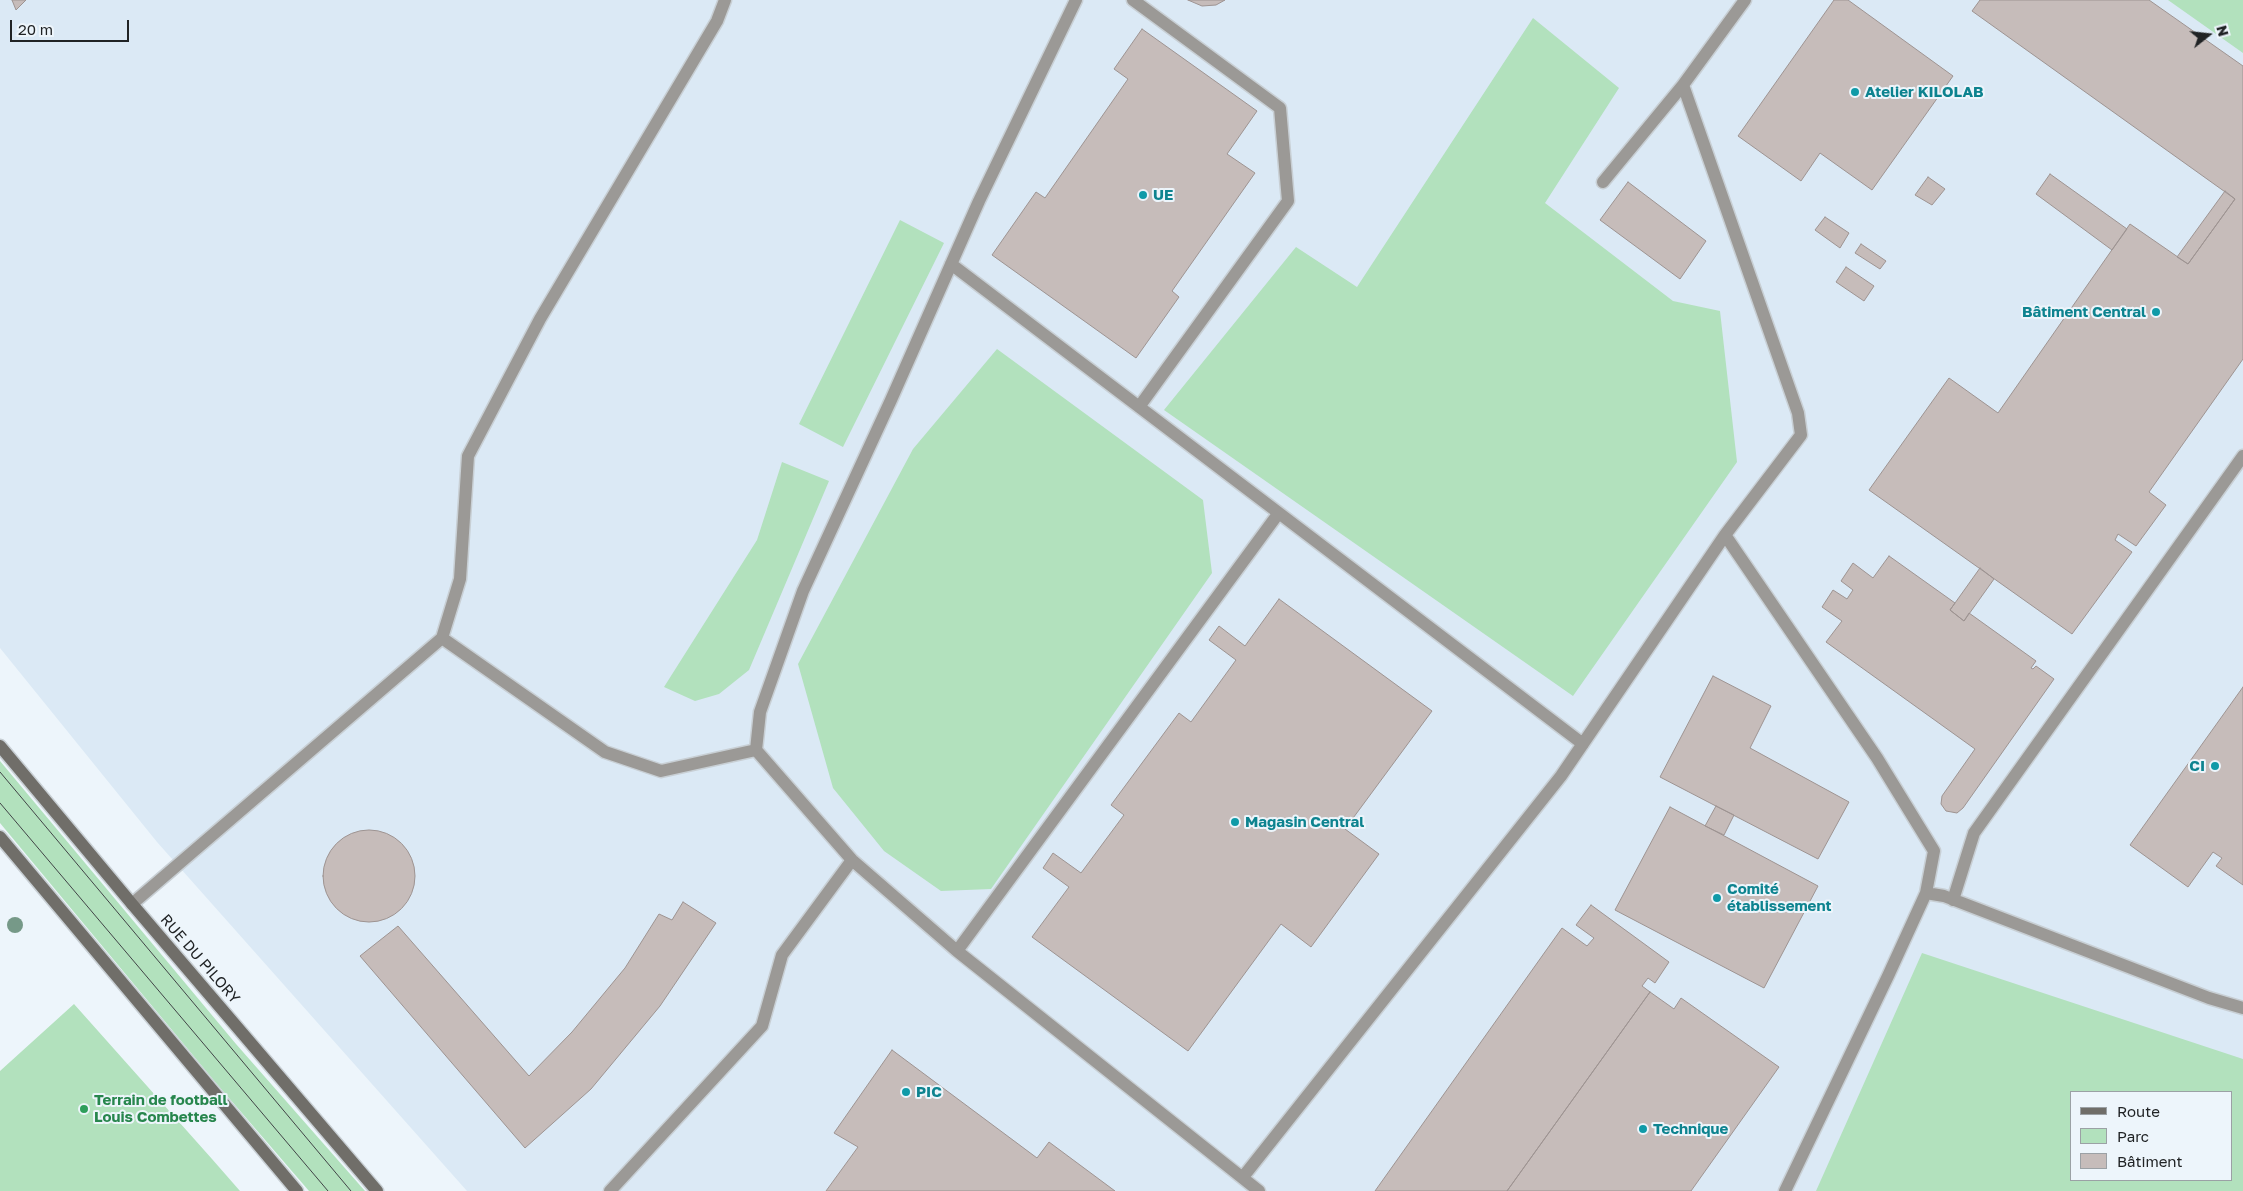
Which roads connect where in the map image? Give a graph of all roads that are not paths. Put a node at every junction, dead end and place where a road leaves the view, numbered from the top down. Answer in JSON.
{"nodes":[{"id":1,"x":725,"y":0,"type":"edge"},
{"id":2,"x":1076,"y":0,"type":"edge"},
{"id":3,"x":1133,"y":0,"type":"edge"},
{"id":4,"x":1745,"y":0,"type":"edge"},
{"id":5,"x":1683,"y":85,"type":"junction"},
{"id":6,"x":1603,"y":182,"type":"dead end"},
{"id":7,"x":951,"y":264,"type":"junction"},
{"id":8,"x":1139,"y":407,"type":"junction"},
{"id":9,"x":2243,"y":456,"type":"edge"},
{"id":10,"x":1278,"y":514,"type":"junction"},
{"id":11,"x":1725,"y":535,"type":"junction"},
{"id":12,"x":442,"y":638,"type":"junction"},
{"id":13,"x":1583,"y":744,"type":"junction"},
{"id":14,"x":0,"y":746,"type":"edge"},
{"id":15,"x":756,"y":750,"type":"junction"},
{"id":16,"x":0,"y":837,"type":"edge"},
{"id":17,"x":852,"y":860,"type":"junction"},
{"id":18,"x":1926,"y":893,"type":"junction"},
{"id":19,"x":1953,"y":900,"type":"junction"},
{"id":20,"x":132,"y":904,"type":"junction"},
{"id":21,"x":957,"y":952,"type":"junction"},
{"id":22,"x":2243,"y":1008,"type":"edge"},
{"id":23,"x":1242,"y":1177,"type":"junction"},
{"id":24,"x":297,"y":1191,"type":"edge"},
{"id":25,"x":378,"y":1191,"type":"edge"},
{"id":26,"x":610,"y":1191,"type":"edge"},
{"id":27,"x":1259,"y":1191,"type":"edge"},
{"id":28,"x":1785,"y":1191,"type":"edge"}],
"edges":[{"from":1,"to":12,"type":"lane"},
{"from":2,"to":7,"type":"lane"},
{"from":3,"to":8,"type":"lane"},
{"from":4,"to":5,"type":"lane"},
{"from":5,"to":6,"type":"lane"},
{"from":5,"to":11,"type":"lane"},
{"from":7,"to":8,"type":"lane"},
{"from":7,"to":15,"type":"lane"},
{"from":8,"to":10,"type":"lane"},
{"from":9,"to":19,"type":"lane"},
{"from":10,"to":13,"type":"lane"},
{"from":10,"to":21,"type":"lane"},
{"from":11,"to":13,"type":"lane"},
{"from":11,"to":18,"type":"lane"},
{"from":12,"to":15,"type":"lane"},
{"from":12,"to":20,"type":"lane"},
{"from":13,"to":23,"type":"lane"},
{"from":14,"to":20,"type":"main road","name":"RUE DU PILORY"},
{"from":15,"to":17,"type":"lane"},
{"from":16,"to":24,"type":"main road"},
{"from":17,"to":21,"type":"lane"},
{"from":17,"to":26,"type":"lane"},
{"from":18,"to":19,"type":"lane"},
{"from":18,"to":28,"type":"lane"},
{"from":19,"to":22,"type":"lane"},
{"from":20,"to":25,"type":"main road","name":"RUE DU PILORY"},
{"from":21,"to":23,"type":"lane"},
{"from":23,"to":27,"type":"lane"}]}
